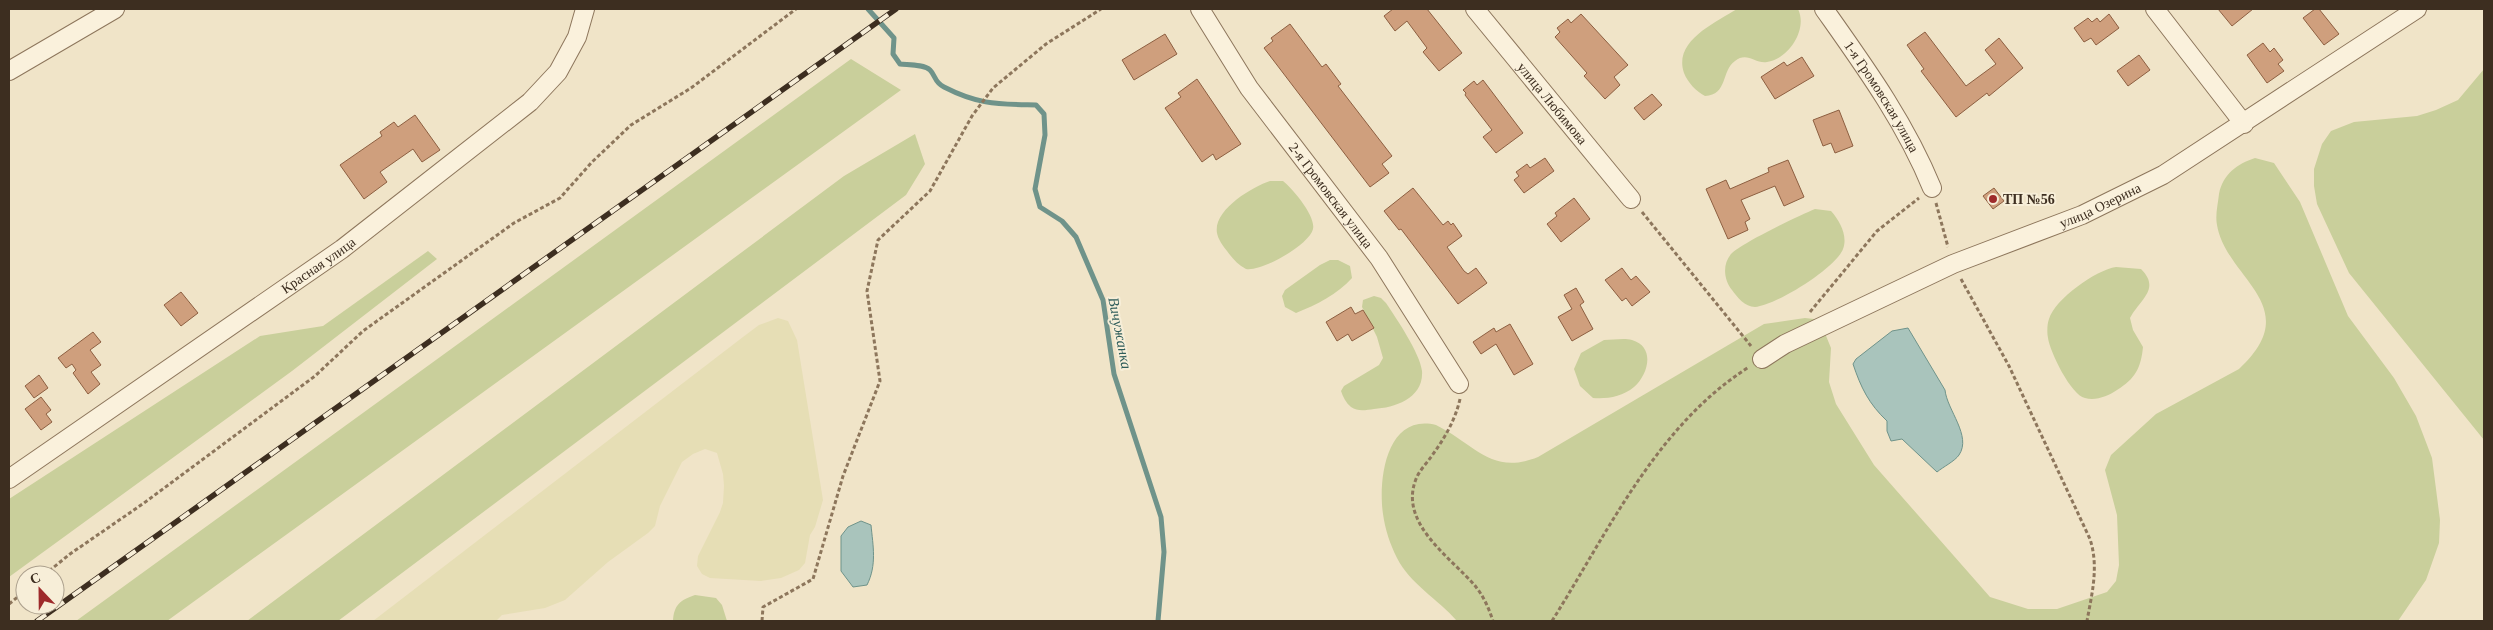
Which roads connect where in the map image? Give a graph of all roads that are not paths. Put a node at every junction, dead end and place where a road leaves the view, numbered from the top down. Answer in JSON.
{"nodes":[{"id":1,"x":115,"y":9,"type":"edge"},
{"id":2,"x":585,"y":9,"type":"edge"},
{"id":3,"x":1200,"y":9,"type":"edge"},
{"id":4,"x":1475,"y":9,"type":"edge"},
{"id":5,"x":1824,"y":9,"type":"edge"},
{"id":6,"x":2155,"y":9,"type":"edge"},
{"id":7,"x":2417,"y":9,"type":"edge"},
{"id":8,"x":9,"y":71,"type":"edge"},
{"id":9,"x":2244,"y":124,"type":"junction"},
{"id":10,"x":1932,"y":188,"type":"road end"},
{"id":11,"x":1631,"y":198,"type":"road end"},
{"id":12,"x":1762,"y":359,"type":"road end"},
{"id":13,"x":1459,"y":384,"type":"road end"},
{"id":14,"x":9,"y":479,"type":"edge"}],
"edges":[{"from":1,"to":8,"type":"street"},
{"from":2,"to":14,"type":"street","name":"Красная улица"},
{"from":3,"to":13,"type":"street","name":"2-я Громовская улица"},
{"from":4,"to":11,"type":"street","name":"улица Любимова"},
{"from":5,"to":10,"type":"street","name":"1-я Громовская улица"},
{"from":6,"to":9,"type":"street"},
{"from":7,"to":9,"type":"street","name":"улица Озерина"},
{"from":9,"to":12,"type":"street","name":"улица Озерина"}]}
